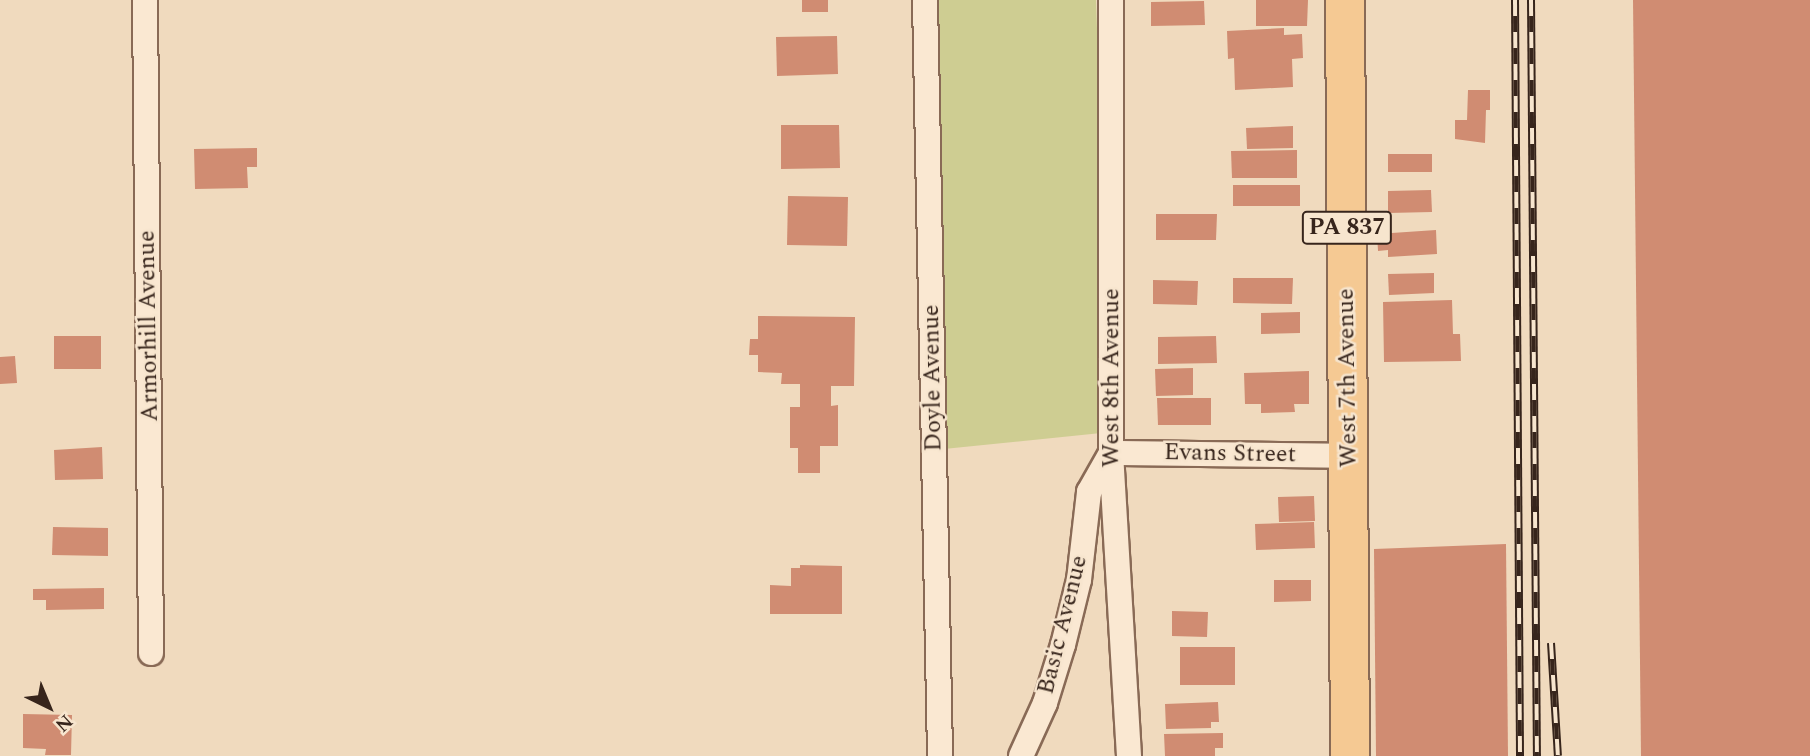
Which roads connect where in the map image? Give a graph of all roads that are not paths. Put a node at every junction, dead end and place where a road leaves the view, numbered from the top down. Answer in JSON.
{"nodes":[{"id":1,"x":145,"y":0,"type":"edge"},
{"id":2,"x":925,"y":0,"type":"edge"},
{"id":3,"x":1111,"y":0,"type":"edge"},
{"id":4,"x":1345,"y":0,"type":"edge"},
{"id":5,"x":1111,"y":453,"type":"junction"},
{"id":6,"x":1349,"y":456,"type":"junction"},
{"id":7,"x":151,"y":653,"type":"dead end"},
{"id":8,"x":940,"y":756,"type":"edge"},
{"id":9,"x":1021,"y":756,"type":"edge"},
{"id":10,"x":1129,"y":756,"type":"edge"},
{"id":11,"x":1350,"y":756,"type":"edge"}],
"edges":[{"from":1,"to":7,"type":"street","name":"Armorhill Avenue"},
{"from":2,"to":8,"type":"street","name":"Doyle Avenue"},
{"from":3,"to":5,"type":"street","name":"West 8th Avenue"},
{"from":4,"to":6,"type":"main road","name":"West 7th Avenue","number":"PA 837"},
{"from":5,"to":6,"type":"street","name":"Evans Street"},
{"from":5,"to":9,"type":"street","name":"Basic Avenue"},
{"from":5,"to":10,"type":"street","name":"West 8th Avenue"},
{"from":6,"to":11,"type":"main road","name":"West 7th Avenue","number":"PA 837"}]}
